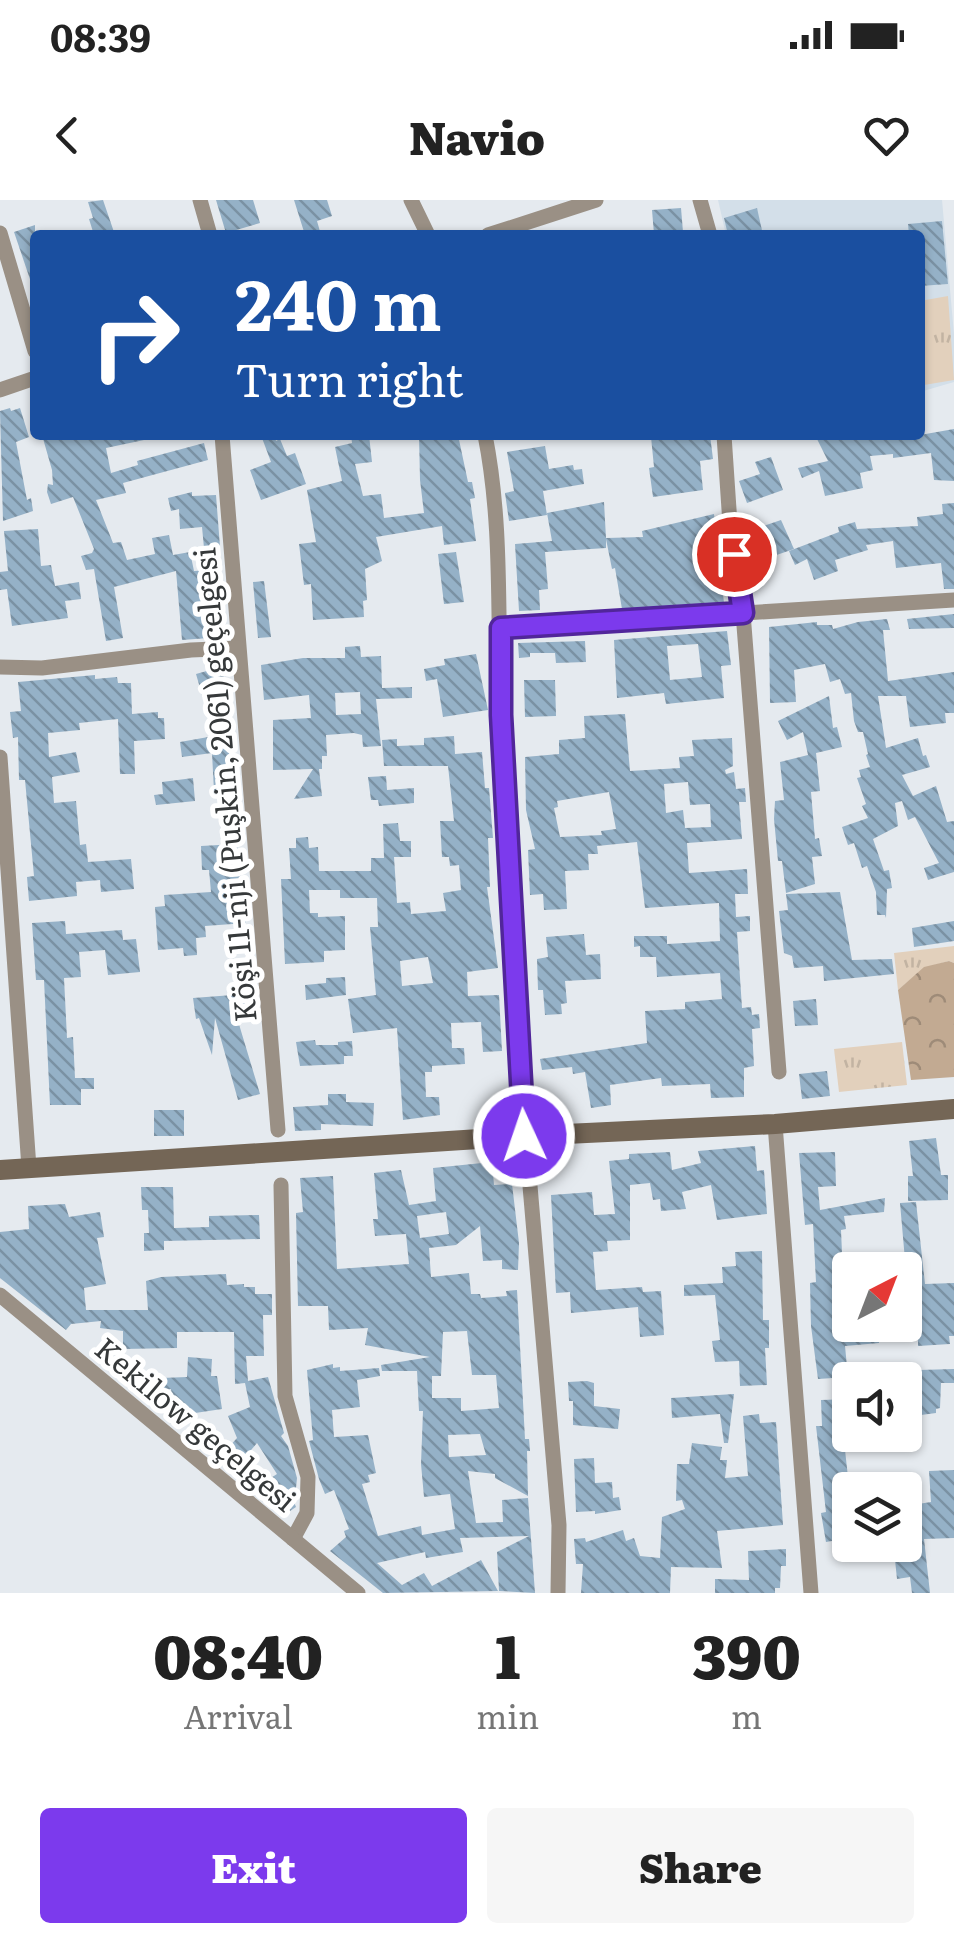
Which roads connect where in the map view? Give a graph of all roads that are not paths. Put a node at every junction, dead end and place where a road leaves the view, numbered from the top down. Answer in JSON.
{"nodes":[{"id":1,"x":200,"y":200,"type":"edge"},
{"id":2,"x":411,"y":200,"type":"edge"},
{"id":3,"x":596,"y":200,"type":"edge"},
{"id":4,"x":700,"y":200,"type":"edge"},
{"id":5,"x":209,"y":230,"type":"edge"},
{"id":6,"x":426,"y":230,"type":"edge"},
{"id":7,"x":503,"y":230,"type":"edge"},
{"id":8,"x":709,"y":230,"type":"edge"},
{"id":9,"x":0,"y":233,"type":"edge"},
{"id":10,"x":30,"y":334,"type":"edge"},
{"id":11,"x":30,"y":380,"type":"edge"},
{"id":12,"x":0,"y":390,"type":"edge"},
{"id":13,"x":222,"y":440,"type":"edge"},
{"id":14,"x":486,"y":440,"type":"edge"},
{"id":15,"x":724,"y":440,"type":"edge"},
{"id":16,"x":954,"y":600,"type":"edge"},
{"id":17,"x":743,"y":613,"type":"junction"},
{"id":18,"x":501,"y":628,"type":"junction"},
{"id":19,"x":238,"y":648,"type":"junction"},
{"id":20,"x":0,"y":667,"type":"edge"},
{"id":21,"x":0,"y":757,"type":"edge"},
{"id":22,"x":779,"y":1072,"type":"dead end"},
{"id":23,"x":954,"y":1109,"type":"edge"},
{"id":24,"x":775,"y":1124,"type":"junction"},
{"id":25,"x":278,"y":1130,"type":"dead end"},
{"id":26,"x":524,"y":1136,"type":"junction"},
{"id":27,"x":28,"y":1168,"type":"junction"},
{"id":28,"x":0,"y":1170,"type":"edge"},
{"id":29,"x":280,"y":1184,"type":"dead end"},
{"id":30,"x":530,"y":1186,"type":"dead end"},
{"id":31,"x":0,"y":1295,"type":"edge"},
{"id":32,"x":293,"y":1539,"type":"junction"},
{"id":33,"x":358,"y":1593,"type":"edge"},
{"id":34,"x":558,"y":1593,"type":"edge"},
{"id":35,"x":811,"y":1593,"type":"edge"}],
"edges":[{"from":1,"to":5,"type":"street"},
{"from":2,"to":6,"type":"street"},
{"from":3,"to":7,"type":"street"},
{"from":4,"to":8,"type":"street"},
{"from":9,"to":10,"type":"street"},
{"from":11,"to":12,"type":"street"},
{"from":13,"to":19,"type":"street","name":"Köşi 11-nji (Puşkin, 2061) geçelgesi"},
{"from":14,"to":18,"type":"street"},
{"from":15,"to":17,"type":"street"},
{"from":16,"to":17,"type":"street"},
{"from":17,"to":18,"type":"street"},
{"from":17,"to":22,"type":"street"},
{"from":18,"to":26,"type":"street"},
{"from":19,"to":20,"type":"street"},
{"from":19,"to":25,"type":"street","name":"Köşi 11-nji (Puşkin, 2061) geçelgesi"},
{"from":21,"to":27,"type":"street"},
{"from":23,"to":24,"type":"main road"},
{"from":24,"to":26,"type":"main road"},
{"from":24,"to":35,"type":"street"},
{"from":26,"to":27,"type":"main road"},
{"from":27,"to":28,"type":"main road"},
{"from":29,"to":32,"type":"street"},
{"from":30,"to":34,"type":"street"},
{"from":31,"to":32,"type":"street","name":"Kekilow geçelgesi"},
{"from":32,"to":33,"type":"street","name":"Kekilow geçelgesi"}]}
